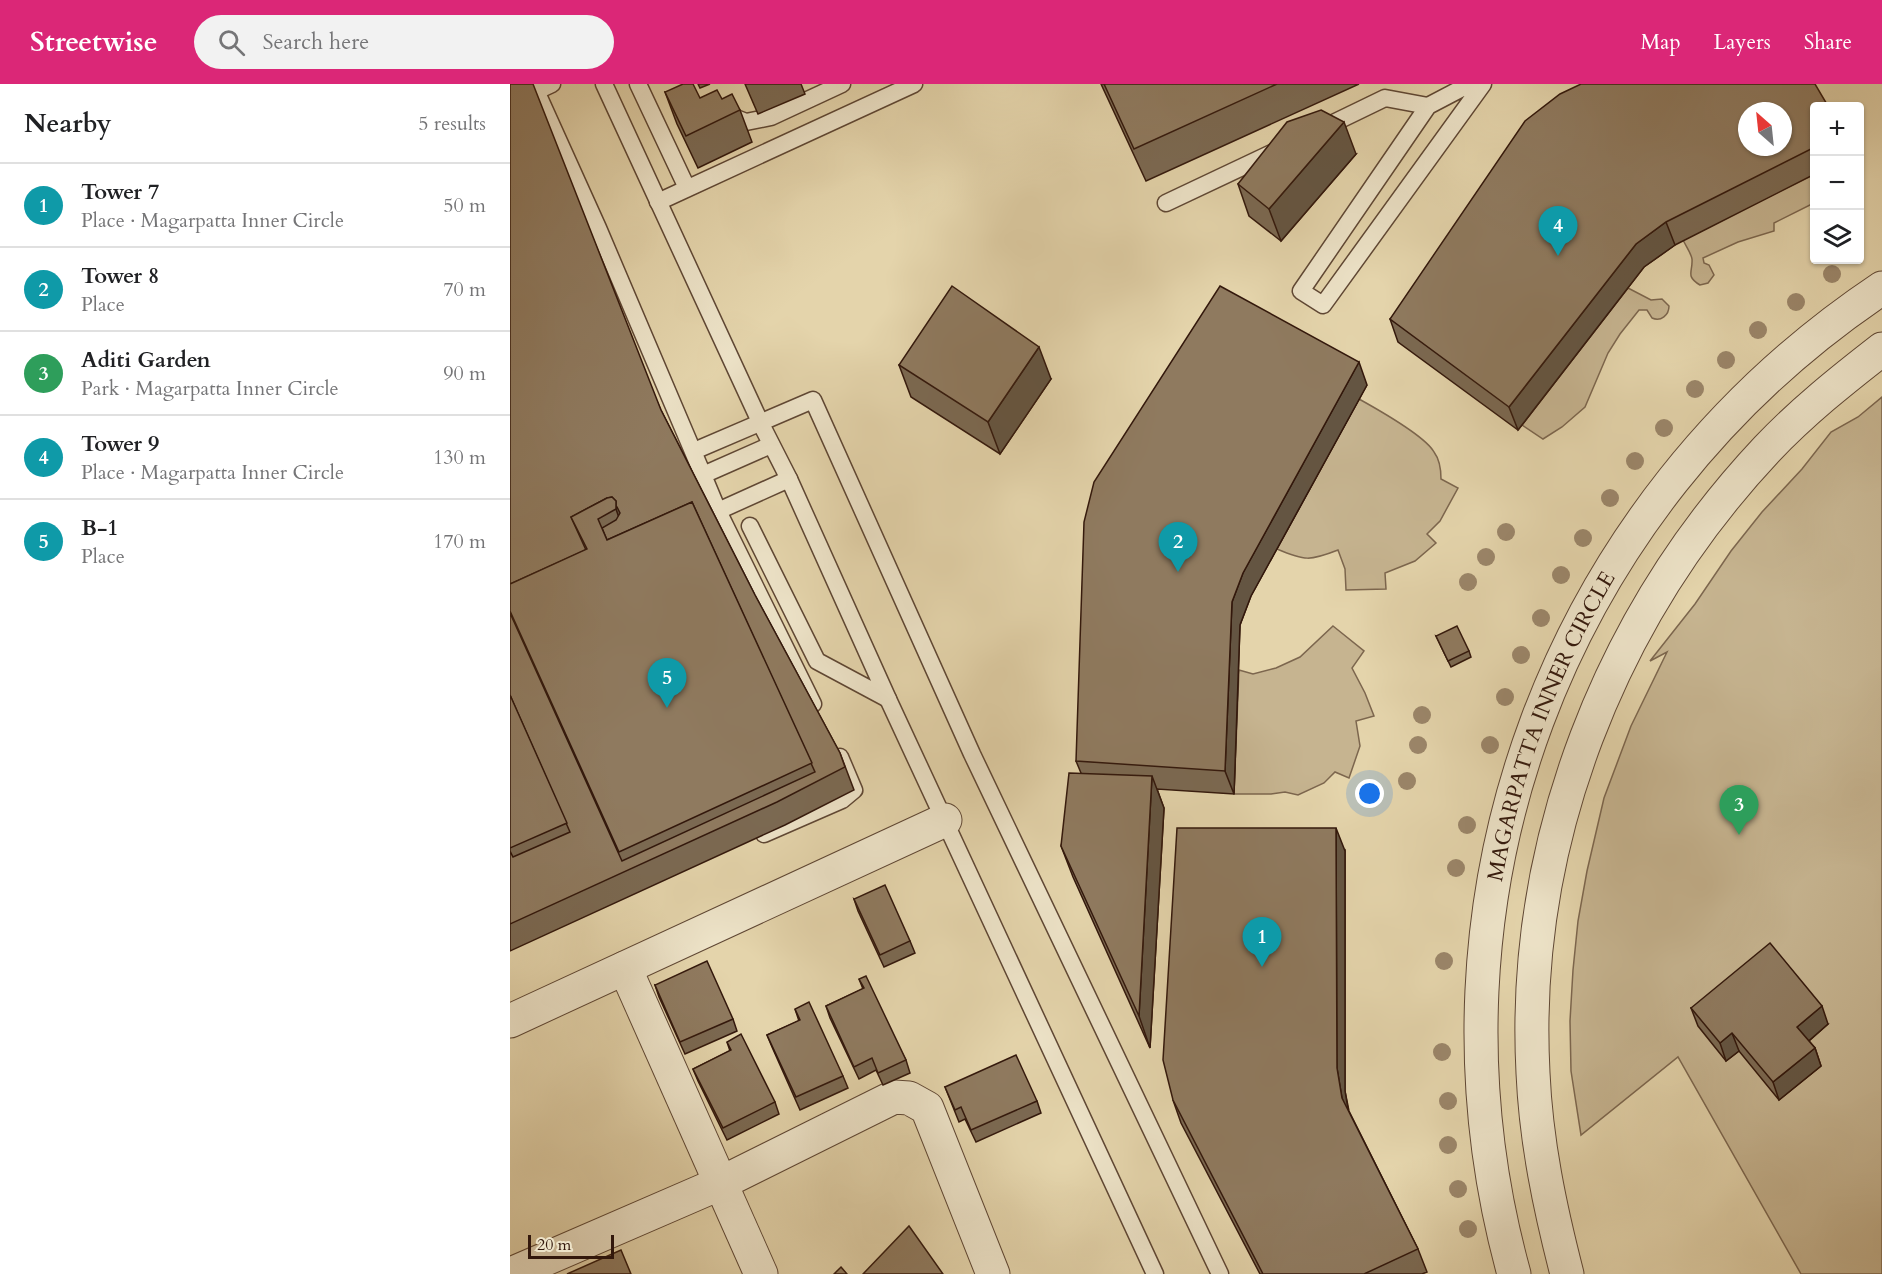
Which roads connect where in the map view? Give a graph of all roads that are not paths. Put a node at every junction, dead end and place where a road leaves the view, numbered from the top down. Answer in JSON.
{"nodes":[{"id":1,"x":552,"y":84,"type":"edge"},
{"id":2,"x":604,"y":84,"type":"edge"},
{"id":3,"x":638,"y":84,"type":"edge"},
{"id":4,"x":842,"y":84,"type":"edge"},
{"id":5,"x":914,"y":84,"type":"edge"},
{"id":6,"x":1470,"y":84,"type":"edge"},
{"id":7,"x":1483,"y":84,"type":"edge"},
{"id":8,"x":535,"y":88,"type":"edge"},
{"id":9,"x":705,"y":106,"type":"edge"},
{"id":10,"x":1428,"y":106,"type":"junction"},
{"id":11,"x":687,"y":188,"type":"junction"},
{"id":12,"x":658,"y":202,"type":"junction"},
{"id":13,"x":1166,"y":203,"type":"dead end"},
{"id":14,"x":1882,"y":288,"type":"edge"},
{"id":15,"x":1882,"y":349,"type":"edge"},
{"id":16,"x":761,"y":424,"type":"junction"},
{"id":17,"x":771,"y":445,"type":"junction"},
{"id":18,"x":694,"y":452,"type":"junction"},
{"id":19,"x":703,"y":475,"type":"junction"},
{"id":20,"x":789,"y":479,"type":"junction"},
{"id":21,"x":660,"y":495,"type":"edge"},
{"id":22,"x":718,"y":511,"type":"junction"},
{"id":23,"x":750,"y":526,"type":"dead end"},
{"id":24,"x":888,"y":699,"type":"junction"},
{"id":25,"x":823,"y":723,"type":"edge"},
{"id":26,"x":833,"y":744,"type":"edge"},
{"id":27,"x":945,"y":820,"type":"junction"},
{"id":28,"x":753,"y":840,"type":"edge"},
{"id":29,"x":625,"y":968,"type":"junction"},
{"id":30,"x":510,"y":1021,"type":"edge"},
{"id":31,"x":721,"y":1182,"type":"junction"},
{"id":32,"x":511,"y":1274,"type":"edge"},
{"id":33,"x":762,"y":1274,"type":"edge"},
{"id":34,"x":993,"y":1274,"type":"edge"},
{"id":35,"x":1155,"y":1274,"type":"edge"},
{"id":36,"x":1220,"y":1274,"type":"edge"},
{"id":37,"x":1514,"y":1274,"type":"edge"},
{"id":38,"x":1568,"y":1274,"type":"edge"}],
"edges":[{"from":1,"to":8,"type":"lane"},
{"from":2,"to":12,"type":"lane"},
{"from":3,"to":11,"type":"lane"},
{"from":4,"to":9,"type":"lane"},
{"from":5,"to":11,"type":"lane"},
{"from":6,"to":10,"type":"lane"},
{"from":7,"to":10,"type":"lane"},
{"from":8,"to":18,"type":"lane"},
{"from":10,"to":13,"type":"lane"},
{"from":11,"to":12,"type":"lane"},
{"from":12,"to":16,"type":"lane"},
{"from":14,"to":37,"type":"street","name":"MAGARPATTA INNER CIRCLE"},
{"from":15,"to":38,"type":"street","name":"MAGARPATTA INNER CIRCLE"},
{"from":16,"to":17,"type":"lane"},
{"from":16,"to":18,"type":"lane"},
{"from":16,"to":36,"type":"lane"},
{"from":17,"to":19,"type":"lane"},
{"from":17,"to":20,"type":"lane"},
{"from":18,"to":19,"type":"lane"},
{"from":19,"to":21,"type":"lane"},
{"from":19,"to":22,"type":"lane"},
{"from":20,"to":22,"type":"lane"},
{"from":20,"to":24,"type":"lane"},
{"from":22,"to":25,"type":"lane"},
{"from":23,"to":24,"type":"lane"},
{"from":24,"to":27,"type":"lane"},
{"from":26,"to":28,"type":"lane"},
{"from":27,"to":29,"type":"street"},
{"from":27,"to":35,"type":"lane"},
{"from":29,"to":30,"type":"street"},
{"from":29,"to":31,"type":"street"},
{"from":31,"to":32,"type":"street"},
{"from":31,"to":33,"type":"street"},
{"from":31,"to":34,"type":"street"}]}
